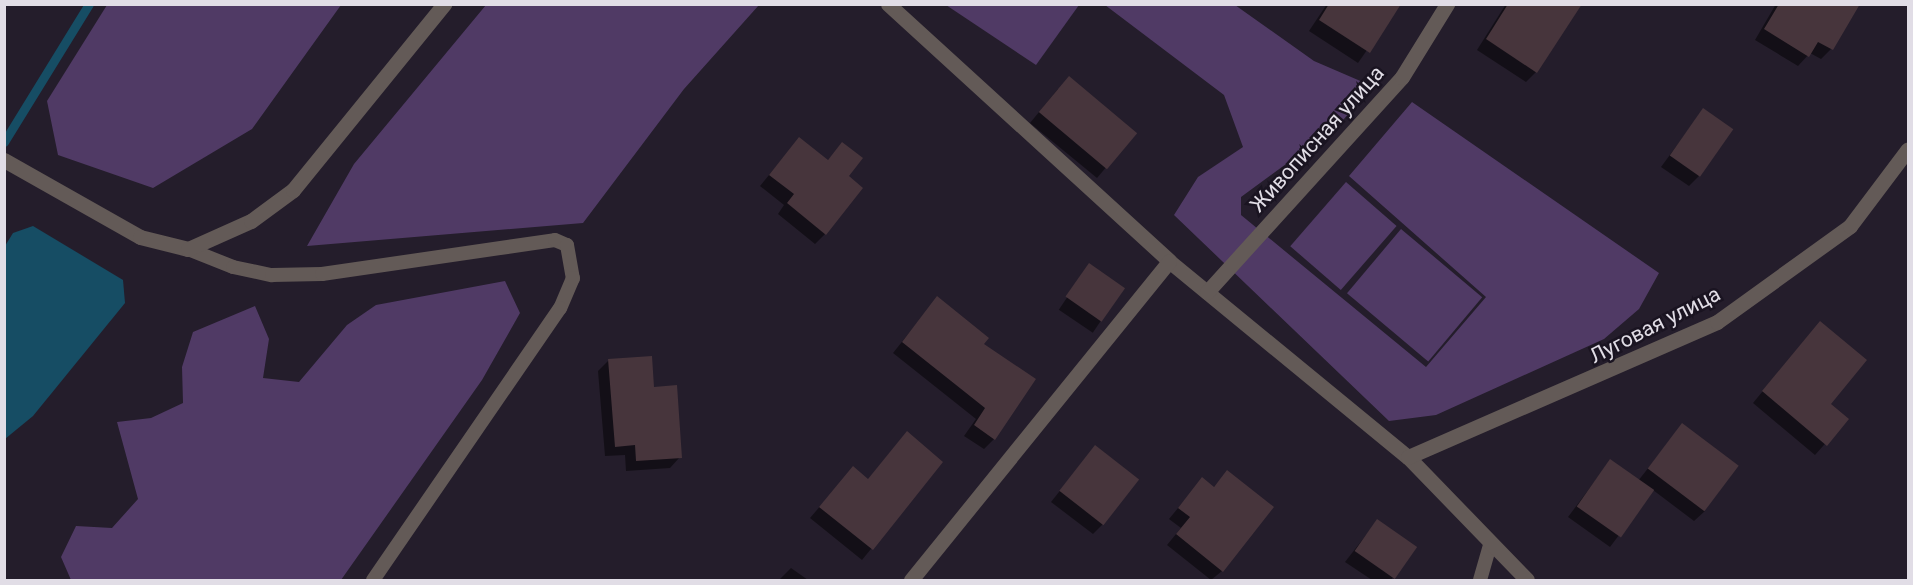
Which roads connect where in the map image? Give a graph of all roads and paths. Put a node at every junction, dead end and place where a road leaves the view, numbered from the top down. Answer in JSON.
{"nodes":[{"id":1,"x":444,"y":4,"type":"edge"},
{"id":2,"x":888,"y":4,"type":"edge"},
{"id":3,"x":1447,"y":4,"type":"edge"},
{"id":4,"x":1908,"y":149,"type":"edge"},
{"id":5,"x":4,"y":160,"type":"edge"},
{"id":6,"x":188,"y":249,"type":"junction"},
{"id":7,"x":1169,"y":261,"type":"junction"},
{"id":8,"x":1207,"y":292,"type":"junction"},
{"id":9,"x":1408,"y":457,"type":"junction"},
{"id":10,"x":1490,"y":544,"type":"junction"},
{"id":11,"x":373,"y":580,"type":"edge"},
{"id":12,"x":911,"y":580,"type":"edge"},
{"id":13,"x":1480,"y":580,"type":"edge"},
{"id":14,"x":1527,"y":580,"type":"edge"}],
"edges":[{"from":1,"to":6,"type":"street"},
{"from":2,"to":7,"type":"street"},
{"from":3,"to":8,"type":"street","name":"Живописная улица"},
{"from":4,"to":9,"type":"street","name":"Луговая улица"},
{"from":5,"to":6,"type":"street"},
{"from":6,"to":11,"type":"lane"},
{"from":7,"to":8,"type":"street"},
{"from":7,"to":12,"type":"street"},
{"from":8,"to":9,"type":"street"},
{"from":9,"to":10,"type":"street"},
{"from":10,"to":13,"type":"lane"},
{"from":10,"to":14,"type":"street"}]}
